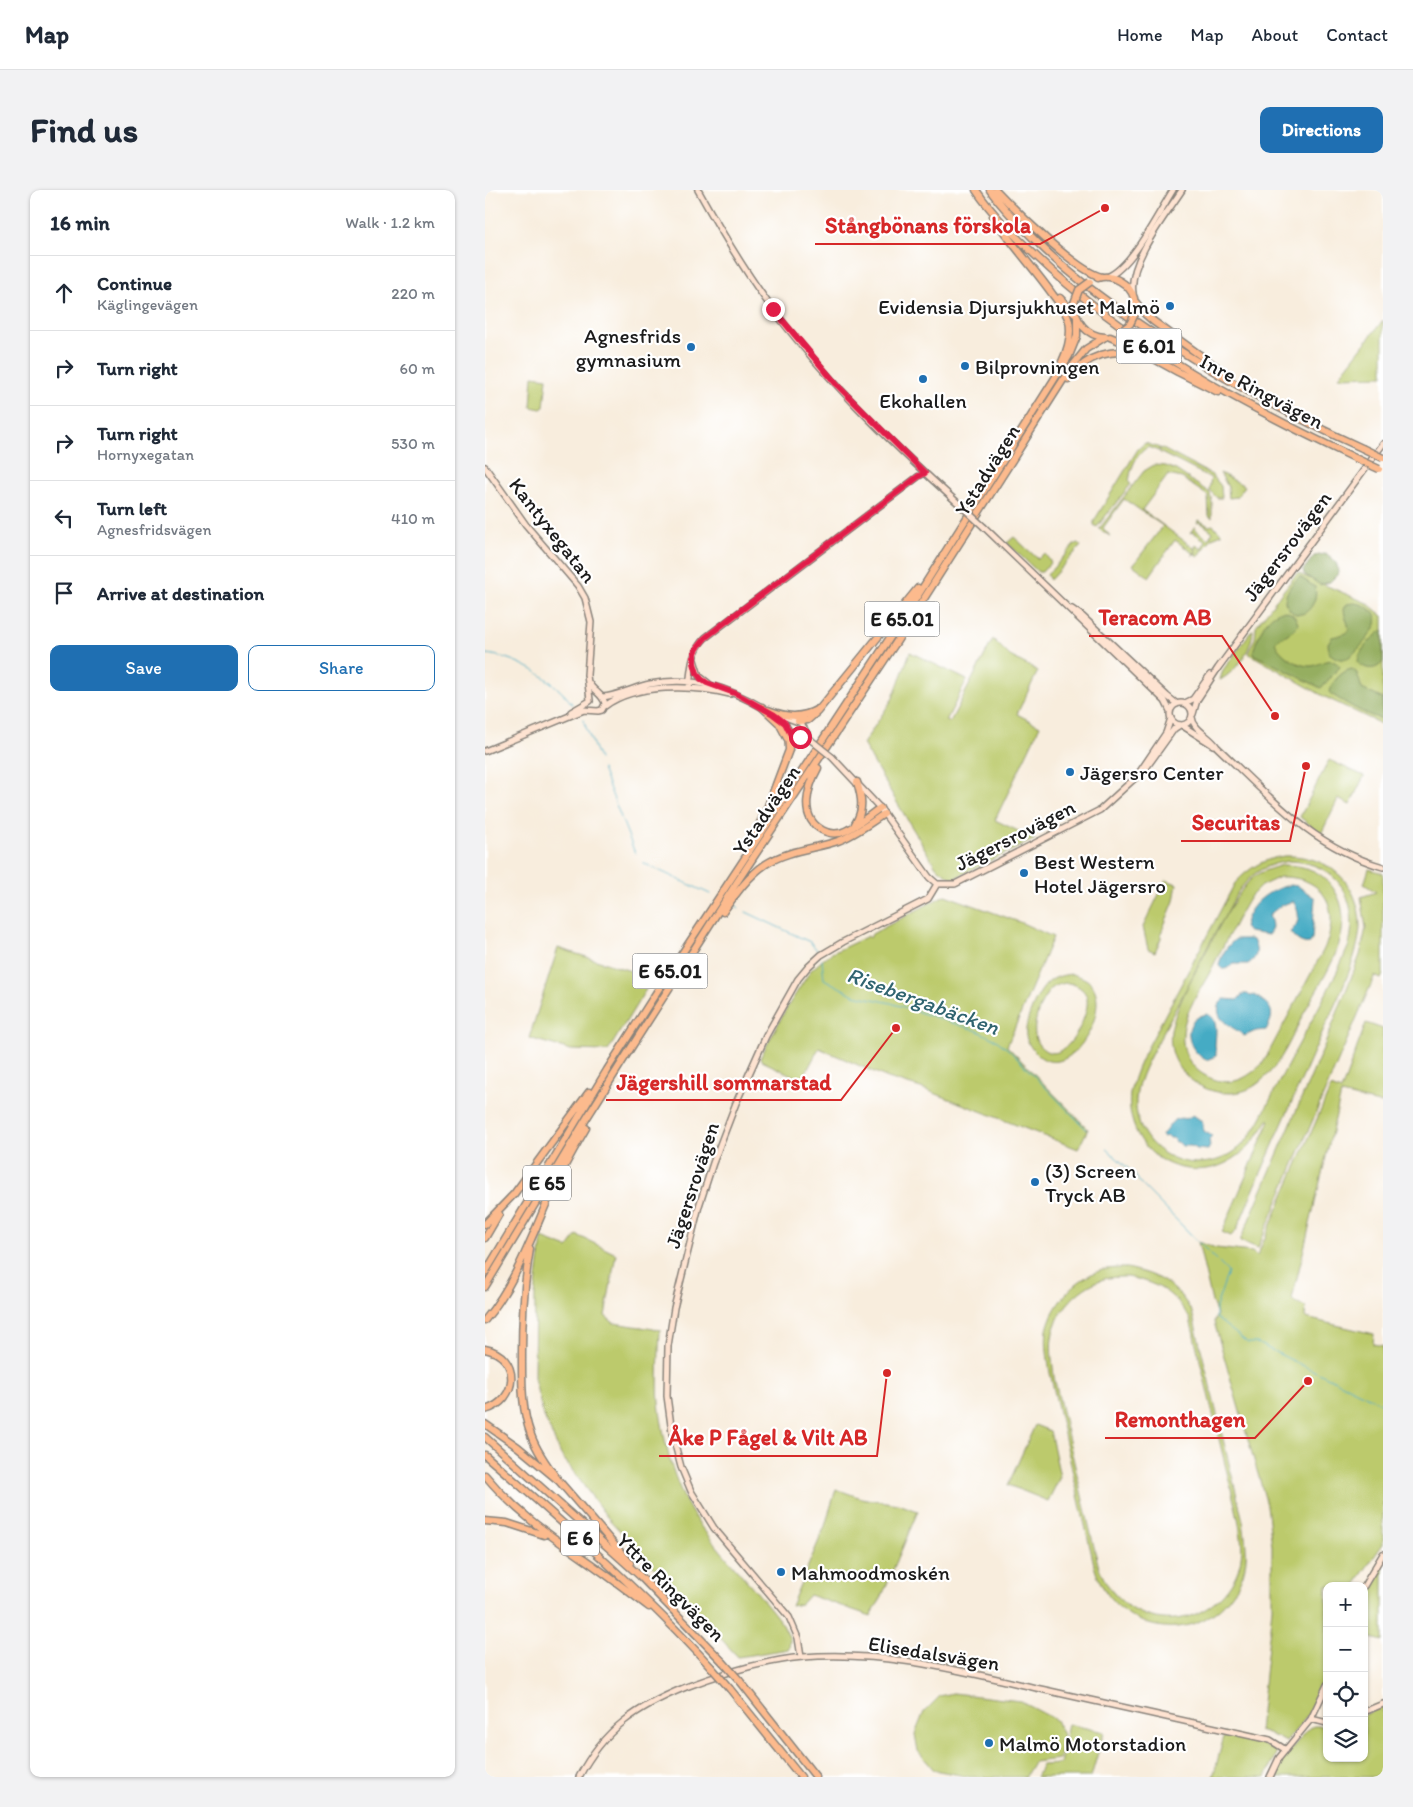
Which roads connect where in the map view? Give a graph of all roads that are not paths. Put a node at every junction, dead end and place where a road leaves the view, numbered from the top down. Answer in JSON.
{"nodes":[{"id":1,"x":698,"y":190,"type":"edge"},
{"id":2,"x":976,"y":190,"type":"edge"},
{"id":3,"x":990,"y":190,"type":"edge"},
{"id":4,"x":996,"y":190,"type":"edge"},
{"id":5,"x":1173,"y":190,"type":"edge"},
{"id":6,"x":1182,"y":190,"type":"edge"},
{"id":7,"x":983,"y":200,"type":"junction"},
{"id":8,"x":1104,"y":277,"type":"junction"},
{"id":9,"x":1048,"y":287,"type":"junction"},
{"id":10,"x":1134,"y":297,"type":"junction"},
{"id":11,"x":1076,"y":315,"type":"junction"},
{"id":12,"x":1107,"y":337,"type":"junction"},
{"id":13,"x":1171,"y":368,"type":"junction"},
{"id":14,"x":1052,"y":383,"type":"junction"},
{"id":15,"x":1056,"y":390,"type":"junction"},
{"id":16,"x":1261,"y":400,"type":"junction"},
{"id":17,"x":1266,"y":415,"type":"junction"},
{"id":18,"x":1383,"y":444,"type":"edge"},
{"id":19,"x":1383,"y":458,"type":"edge"},
{"id":20,"x":485,"y":467,"type":"edge"},
{"id":21,"x":1381,"y":470,"type":"edge"},
{"id":22,"x":925,"y":473,"type":"junction"},
{"id":23,"x":943,"y":556,"type":"junction"},
{"id":24,"x":1068,"y":607,"type":"junction"},
{"id":25,"x":694,"y":653,"type":"junction"},
{"id":26,"x":695,"y":668,"type":"junction"},
{"id":27,"x":1218,"y":668,"type":"junction"},
{"id":28,"x":587,"y":675,"type":"junction"},
{"id":29,"x":691,"y":685,"type":"junction"},
{"id":30,"x":716,"y":686,"type":"junction"},
{"id":31,"x":601,"y":697,"type":"junction"},
{"id":32,"x":745,"y":698,"type":"junction"},
{"id":33,"x":590,"y":700,"type":"junction"},
{"id":34,"x":1185,"y":703,"type":"junction"},
{"id":35,"x":1177,"y":704,"type":"junction"},
{"id":36,"x":823,"y":705,"type":"junction"},
{"id":37,"x":605,"y":706,"type":"junction"},
{"id":38,"x":762,"y":707,"type":"junction"},
{"id":39,"x":594,"y":710,"type":"junction"},
{"id":40,"x":773,"y":714,"type":"junction"},
{"id":41,"x":1171,"y":714,"type":"junction"},
{"id":42,"x":1193,"y":715,"type":"junction"},
{"id":43,"x":798,"y":721,"type":"junction"},
{"id":44,"x":545,"y":725,"type":"junction"},
{"id":45,"x":1181,"y":725,"type":"junction"},
{"id":46,"x":842,"y":726,"type":"junction"},
{"id":47,"x":788,"y":730,"type":"junction"},
{"id":48,"x":811,"y":740,"type":"junction"},
{"id":49,"x":1217,"y":747,"type":"junction"},
{"id":50,"x":485,"y":752,"type":"edge"},
{"id":51,"x":784,"y":764,"type":"junction"},
{"id":52,"x":1137,"y":776,"type":"junction"},
{"id":53,"x":857,"y":782,"type":"junction"},
{"id":54,"x":882,"y":811,"type":"junction"},
{"id":55,"x":854,"y":825,"type":"junction"},
{"id":56,"x":1383,"y":867,"type":"edge"},
{"id":57,"x":937,"y":884,"type":"junction"},
{"id":58,"x":722,"y":891,"type":"junction"},
{"id":59,"x":689,"y":957,"type":"junction"},
{"id":60,"x":607,"y":1070,"type":"junction"},
{"id":61,"x":611,"y":1080,"type":"junction"},
{"id":62,"x":505,"y":1205,"type":"junction"},
{"id":63,"x":485,"y":1224,"type":"edge"},
{"id":64,"x":537,"y":1228,"type":"junction"},
{"id":65,"x":485,"y":1238,"type":"edge"},
{"id":66,"x":485,"y":1273,"type":"edge"},
{"id":67,"x":485,"y":1287,"type":"edge"},
{"id":68,"x":485,"y":1320,"type":"edge"},
{"id":69,"x":485,"y":1349,"type":"edge"},
{"id":70,"x":485,"y":1410,"type":"edge"},
{"id":71,"x":485,"y":1424,"type":"edge"},
{"id":72,"x":485,"y":1437,"type":"edge"},
{"id":73,"x":485,"y":1455,"type":"edge"},
{"id":74,"x":485,"y":1475,"type":"edge"},
{"id":75,"x":559,"y":1481,"type":"junction"},
{"id":76,"x":485,"y":1521,"type":"edge"},
{"id":77,"x":553,"y":1539,"type":"junction"},
{"id":78,"x":1383,"y":1554,"type":"edge"},
{"id":79,"x":640,"y":1576,"type":"junction"},
{"id":80,"x":1366,"y":1582,"type":"edge"},
{"id":81,"x":672,"y":1625,"type":"junction"},
{"id":82,"x":801,"y":1657,"type":"junction"},
{"id":83,"x":1323,"y":1693,"type":"edge"},
{"id":84,"x":1383,"y":1704,"type":"edge"},
{"id":85,"x":1368,"y":1710,"type":"edge"},
{"id":86,"x":1311,"y":1719,"type":"junction"},
{"id":87,"x":1323,"y":1722,"type":"edge"},
{"id":88,"x":1286,"y":1750,"type":"junction"},
{"id":89,"x":579,"y":1777,"type":"edge"},
{"id":90,"x":801,"y":1777,"type":"edge"},
{"id":91,"x":816,"y":1777,"type":"edge"},
{"id":92,"x":1270,"y":1777,"type":"edge"}],
"edges":[{"from":1,"to":22,"type":"street"},
{"from":2,"to":7,"type":"highway","name":"Inre Ringvägen","number":"E 6.01"},
{"from":3,"to":16,"type":"highway","name":"Inre Ringvägen","number":"E 6.01"},
{"from":4,"to":8,"type":"highway"},
{"from":5,"to":8,"type":"street"},
{"from":6,"to":10,"type":"street"},
{"from":7,"to":9,"type":"highway"},
{"from":7,"to":17,"type":"highway","name":"Inre Ringvägen","number":"E 6.01"},
{"from":8,"to":10,"type":"highway"},
{"from":8,"to":11,"type":"highway","bridge":true},
{"from":9,"to":11,"type":"highway"},
{"from":9,"to":14,"type":"highway"},
{"from":10,"to":12,"type":"highway","bridge":true},
{"from":10,"to":16,"type":"highway"},
{"from":11,"to":12,"type":"highway"},
{"from":11,"to":14,"type":"highway","name":"Ystadvägen","number":"E 65.01"},
{"from":12,"to":13,"type":"highway"},
{"from":12,"to":15,"type":"highway","name":"Ystadvägen","number":"E 65.01"},
{"from":13,"to":15,"type":"highway"},
{"from":13,"to":17,"type":"highway"},
{"from":14,"to":23,"type":"highway","name":"Ystadvägen","number":"E 65.01"},
{"from":15,"to":46,"type":"highway","name":"Ystadvägen","number":"E 65.01"},
{"from":16,"to":19,"type":"highway","name":"Inre Ringvägen","number":"E 6.01","bridge":true},
{"from":17,"to":21,"type":"highway","name":"Inre Ringvägen","number":"E 6.01","bridge":true},
{"from":18,"to":27,"type":"street","name":"Jägersrovägen"},
{"from":20,"to":28,"type":"street","name":"Kantyxegatan"},
{"from":22,"to":24,"type":"street","bridge":true},
{"from":22,"to":25,"type":"street"},
{"from":23,"to":36,"type":"highway"},
{"from":23,"to":58,"type":"highway","name":"Ystadvägen","number":"E 65.01"},
{"from":24,"to":35,"type":"street"},
{"from":24,"to":41,"type":"street"},
{"from":25,"to":26,"type":"street"},
{"from":25,"to":29,"type":"street"},
{"from":26,"to":29,"type":"street"},
{"from":26,"to":30,"type":"street"},
{"from":27,"to":34,"type":"street","name":"Jägersrovägen"},
{"from":27,"to":42,"type":"street","name":"Jägersrovägen"},
{"from":28,"to":31,"type":"street"},
{"from":28,"to":33,"type":"street","name":"Kantyxegatan"},
{"from":29,"to":30,"type":"street"},
{"from":29,"to":31,"type":"street"},
{"from":29,"to":32,"type":"street"},
{"from":29,"to":37,"type":"street"},
{"from":30,"to":32,"type":"street"},
{"from":31,"to":33,"type":"street"},
{"from":31,"to":37,"type":"street"},
{"from":32,"to":38,"type":"street"},
{"from":33,"to":39,"type":"street"},
{"from":33,"to":44,"type":"street"},
{"from":34,"to":35,"type":"street"},
{"from":34,"to":42,"type":"street"},
{"from":35,"to":41,"type":"street"},
{"from":36,"to":38,"type":"highway"},
{"from":36,"to":43,"type":"highway"},
{"from":37,"to":39,"type":"street"},
{"from":38,"to":40,"type":"street"},
{"from":38,"to":51,"type":"highway"},
{"from":39,"to":44,"type":"street"},
{"from":40,"to":43,"type":"street"},
{"from":40,"to":47,"type":"street"},
{"from":41,"to":45,"type":"street"},
{"from":41,"to":52,"type":"street","name":"Jägersrovägen"},
{"from":42,"to":45,"type":"street"},
{"from":42,"to":49,"type":"street"},
{"from":43,"to":47,"type":"street"},
{"from":43,"to":48,"type":"street"},
{"from":44,"to":50,"type":"street"},
{"from":45,"to":49,"type":"street"},
{"from":45,"to":52,"type":"street","name":"Jägersrovägen"},
{"from":46,"to":55,"type":"highway"},
{"from":46,"to":59,"type":"highway","name":"Ystadvägen","number":"E 65.01"},
{"from":47,"to":48,"type":"street"},
{"from":47,"to":51,"type":"highway"},
{"from":48,"to":53,"type":"street","bridge":true},
{"from":49,"to":56,"type":"street"},
{"from":51,"to":58,"type":"highway"},
{"from":52,"to":57,"type":"street","name":"Jägersrovägen"},
{"from":53,"to":54,"type":"street"},
{"from":53,"to":55,"type":"highway"},
{"from":54,"to":55,"type":"highway"},
{"from":54,"to":57,"type":"street"},
{"from":54,"to":59,"type":"highway"},
{"from":57,"to":82,"type":"street","name":"Jägersrovägen"},
{"from":58,"to":60,"type":"highway","name":"Ystadvägen","number":"E 65.01"},
{"from":59,"to":61,"type":"highway","name":"Ystadvägen","number":"E 65.01"},
{"from":60,"to":62,"type":"highway"},
{"from":60,"to":66,"type":"highway","name":"Ystadvägen","number":"E 65"},
{"from":61,"to":64,"type":"highway"},
{"from":61,"to":67,"type":"highway","name":"Ystadvägen","number":"E 65"},
{"from":62,"to":63,"type":"highway"},
{"from":62,"to":65,"type":"highway"},
{"from":64,"to":68,"type":"highway"},
{"from":64,"to":75,"type":"highway"},
{"from":69,"to":70,"type":"highway"},
{"from":71,"to":75,"type":"highway"},
{"from":72,"to":79,"type":"highway","name":"Yttre Ringvägen","number":"E 6"},
{"from":73,"to":81,"type":"highway","name":"Yttre Ringvägen","number":"E 6"},
{"from":74,"to":77,"type":"highway"},
{"from":75,"to":79,"type":"highway"},
{"from":76,"to":77,"type":"highway"},
{"from":77,"to":81,"type":"highway"},
{"from":78,"to":80,"type":"street"},
{"from":79,"to":91,"type":"highway","name":"Yttre Ringvägen","number":"E 6","bridge":true},
{"from":81,"to":90,"type":"highway","name":"Yttre Ringvägen","number":"E 6","bridge":true},
{"from":82,"to":88,"type":"street","name":"Elisedalsvägen"},
{"from":82,"to":89,"type":"street","name":"Elisedalsvägen"},
{"from":83,"to":86,"type":"street"},
{"from":84,"to":85,"type":"street"},
{"from":86,"to":87,"type":"street"},
{"from":86,"to":88,"type":"street"},
{"from":88,"to":92,"type":"street"}]}
